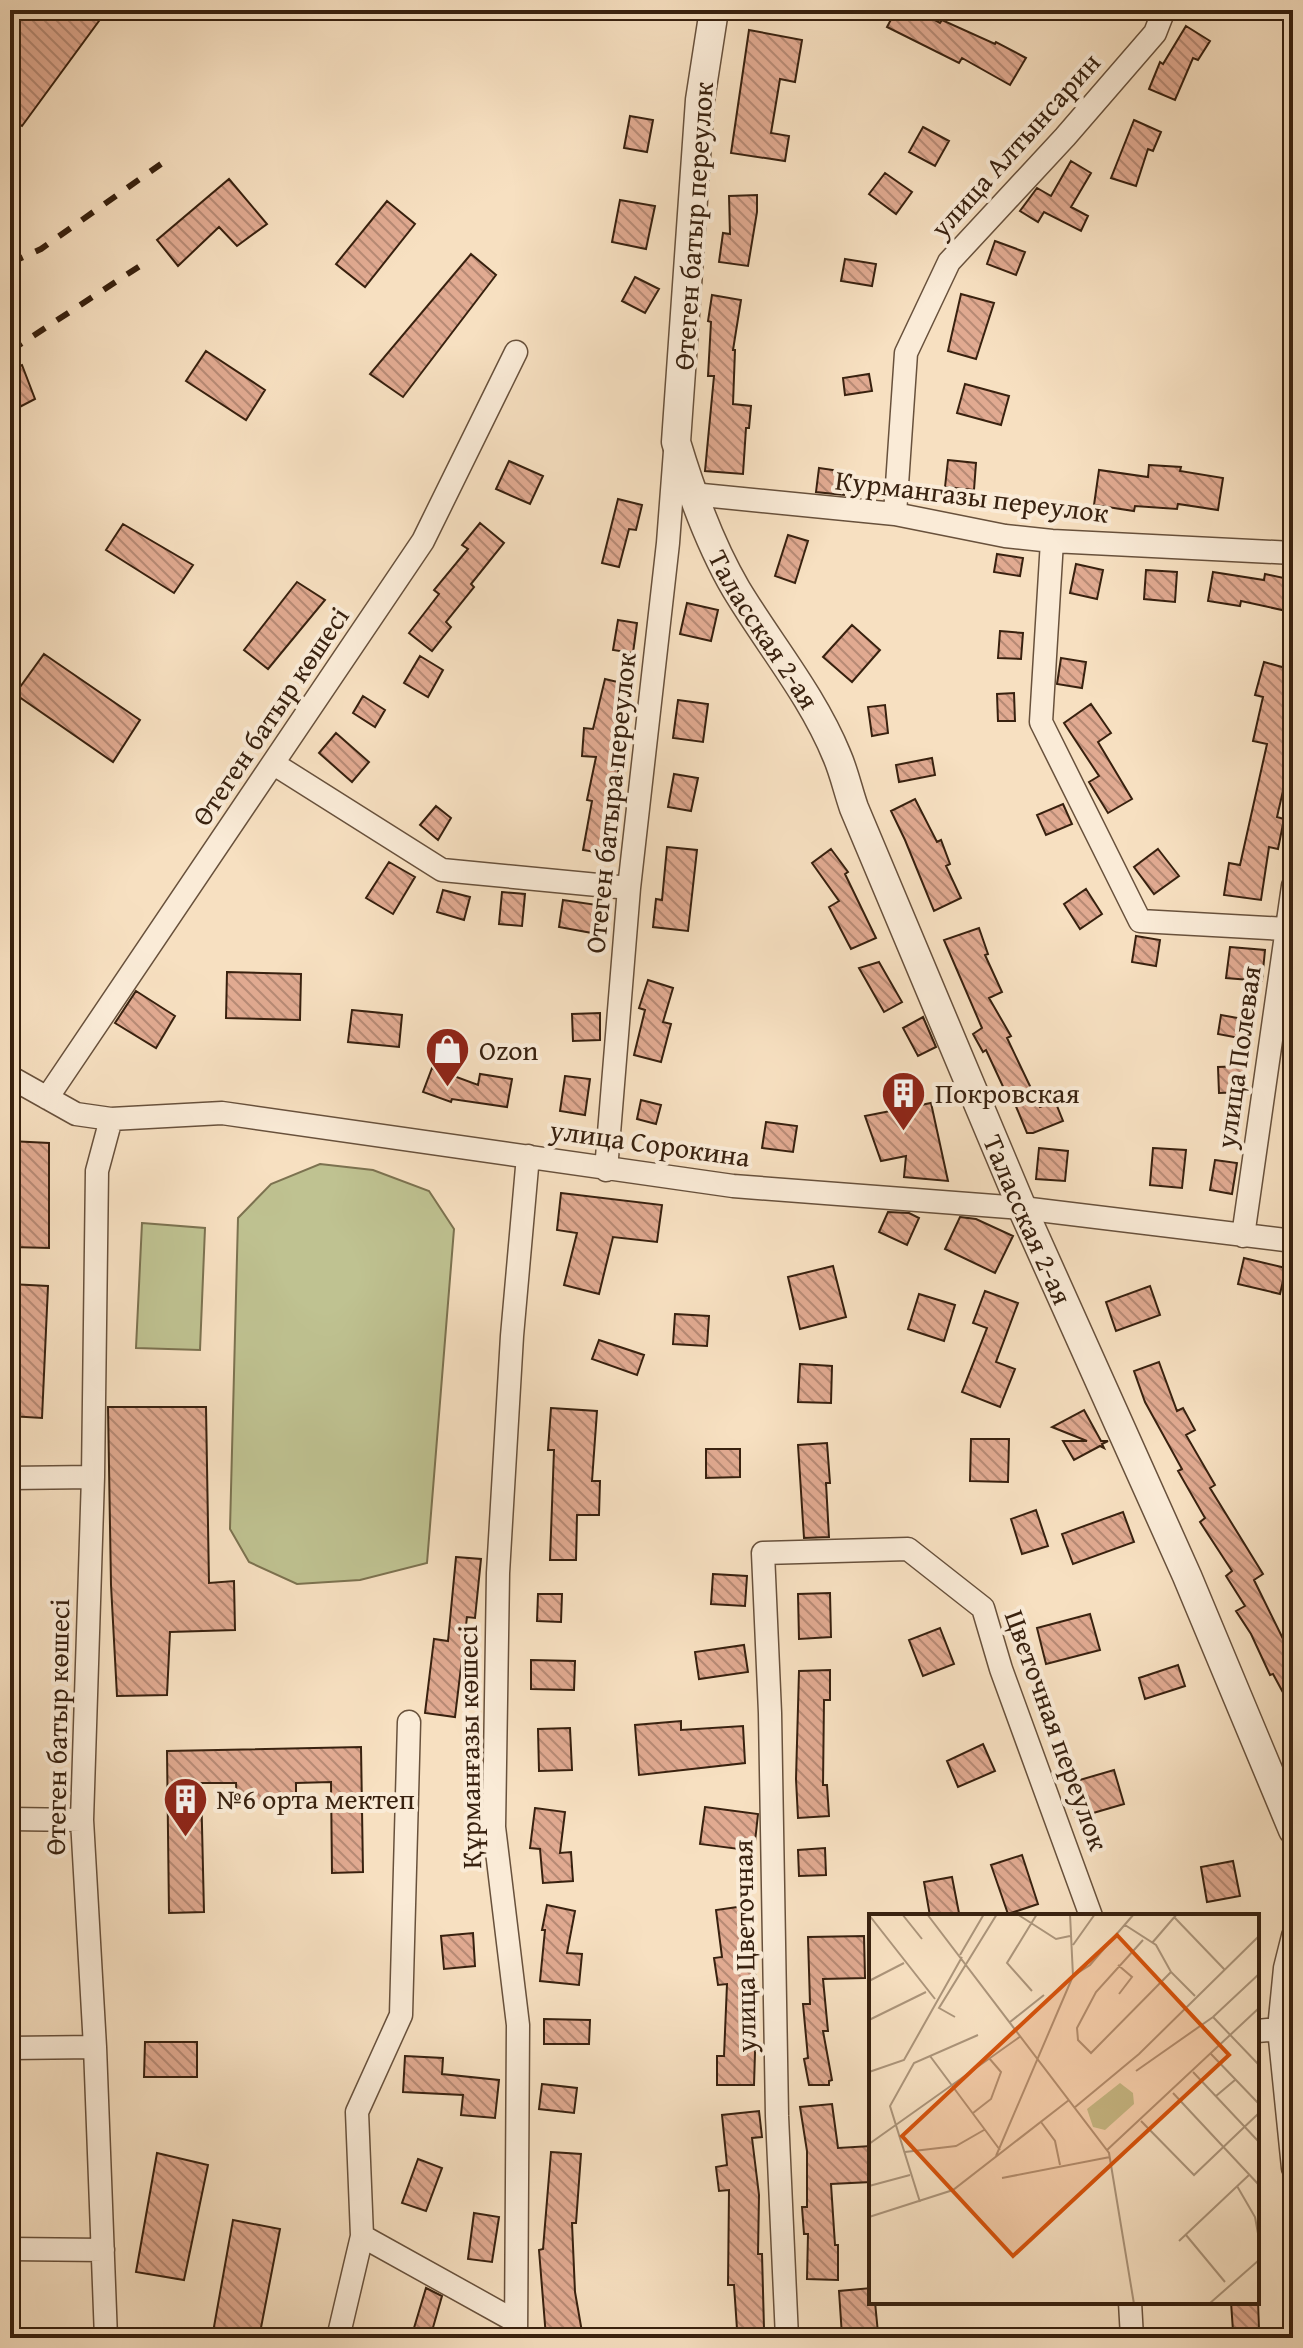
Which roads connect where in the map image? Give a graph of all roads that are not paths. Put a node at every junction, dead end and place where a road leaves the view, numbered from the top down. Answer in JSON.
{"nodes":[{"id":1,"x":714,"y":10,"type":"edge"},
{"id":2,"x":1164,"y":10,"type":"edge"},
{"id":3,"x":516,"y":352,"type":"dead end"},
{"id":4,"x":676,"y":442,"type":"junction"},
{"id":5,"x":692,"y":494,"type":"junction"},
{"id":6,"x":895,"y":514,"type":"junction"},
{"id":7,"x":1052,"y":541,"type":"junction"},
{"id":8,"x":1293,"y":553,"type":"edge"},
{"id":9,"x":274,"y":764,"type":"junction"},
{"id":10,"x":1293,"y":886,"type":"edge"},
{"id":11,"x":629,"y":888,"type":"junction"},
{"id":12,"x":1286,"y":929,"type":"junction"},
{"id":13,"x":10,"y":1077,"type":"edge"},
{"id":14,"x":47,"y":1098,"type":"junction"},
{"id":15,"x":111,"y":1119,"type":"junction"},
{"id":16,"x":528,"y":1156,"type":"junction"},
{"id":17,"x":606,"y":1170,"type":"junction"},
{"id":18,"x":1022,"y":1208,"type":"junction"},
{"id":19,"x":1243,"y":1236,"type":"junction"},
{"id":20,"x":1293,"y":1241,"type":"edge"},
{"id":21,"x":93,"y":1477,"type":"junction"},
{"id":22,"x":10,"y":1478,"type":"edge"},
{"id":23,"x":763,"y":1553,"type":"joint"},
{"id":24,"x":409,"y":1722,"type":"dead end"},
{"id":25,"x":10,"y":1819,"type":"edge"},
{"id":26,"x":82,"y":1820,"type":"junction"},
{"id":27,"x":1293,"y":1830,"type":"edge"},
{"id":28,"x":1090,"y":1914,"type":"edge"},
{"id":29,"x":1293,"y":1936,"type":"edge"},
{"id":30,"x":1268,"y":2030,"type":"edge"},
{"id":31,"x":95,"y":2047,"type":"junction"},
{"id":32,"x":10,"y":2048,"type":"edge"},
{"id":33,"x":1293,"y":2168,"type":"edge"},
{"id":34,"x":362,"y":2236,"type":"junction"},
{"id":35,"x":10,"y":2249,"type":"edge"},
{"id":36,"x":103,"y":2250,"type":"junction"},
{"id":37,"x":1130,"y":2304,"type":"edge"},
{"id":38,"x":515,"y":2329,"type":"edge"},
{"id":39,"x":106,"y":2338,"type":"edge"},
{"id":40,"x":338,"y":2338,"type":"edge"},
{"id":41,"x":787,"y":2338,"type":"edge"},
{"id":42,"x":1132,"y":2338,"type":"edge"}],
"edges":[{"from":1,"to":4,"type":"street","name":"Өтеген батыр переулок"},
{"from":2,"to":6,"type":"street","name":"улица Алтынсарин"},
{"from":3,"to":9,"type":"street","name":"Өтеген батыр көшесі"},
{"from":4,"to":5,"type":"street","name":"Таласская 2-ая"},
{"from":4,"to":11,"type":"street","name":"Отеген батыра переулок"},
{"from":5,"to":6,"type":"street","name":"Курмангазы переулок"},
{"from":5,"to":18,"type":"street","name":"Таласская 2-ая"},
{"from":6,"to":7,"type":"street","name":"Курмангазы переулок"},
{"from":7,"to":8,"type":"street","name":"Курмангазы переулок"},
{"from":7,"to":12,"type":"street"},
{"from":9,"to":11,"type":"street"},
{"from":9,"to":14,"type":"street","name":"Өтеген батыр көшесі"},
{"from":10,"to":12,"type":"street","name":"улица Полевая"},
{"from":11,"to":17,"type":"street","name":"Отеген батыра переулок"},
{"from":12,"to":19,"type":"street","name":"улица Полевая"},
{"from":13,"to":14,"type":"street","name":"улица Сорокина"},
{"from":14,"to":15,"type":"street","name":"улица Сорокина"},
{"from":15,"to":16,"type":"street","name":"улица Сорокина"},
{"from":15,"to":21,"type":"street","name":"Өтеген батыр көшесі"},
{"from":16,"to":17,"type":"street","name":"улица Сорокина"},
{"from":16,"to":38,"type":"street","name":"Құрманғазы көшесі"},
{"from":17,"to":18,"type":"street","name":"улица Сорокина"},
{"from":18,"to":19,"type":"street","name":"улица Сорокина"},
{"from":18,"to":27,"type":"street","name":"Таласская 2-ая"},
{"from":19,"to":20,"type":"street","name":"улица Сорокина"},
{"from":21,"to":22,"type":"street"},
{"from":21,"to":26,"type":"street","name":"Өтеген батыр көшесі"},
{"from":23,"to":28,"type":"street","name":"Цветочная переулок"},
{"from":23,"to":41,"type":"street","name":"улица Цветочная"},
{"from":24,"to":34,"type":"street"},
{"from":25,"to":26,"type":"street"},
{"from":26,"to":31,"type":"street","name":"Өтеген батыр көшесі"},
{"from":29,"to":30,"type":"street"},
{"from":30,"to":33,"type":"street"},
{"from":31,"to":32,"type":"street"},
{"from":31,"to":36,"type":"street","name":"Өтеген батыр көшесі"},
{"from":34,"to":38,"type":"street"},
{"from":34,"to":40,"type":"street"},
{"from":35,"to":36,"type":"street"},
{"from":36,"to":39,"type":"street","name":"Өтеген батыр көшесі"},
{"from":37,"to":42,"type":"street"}]}
